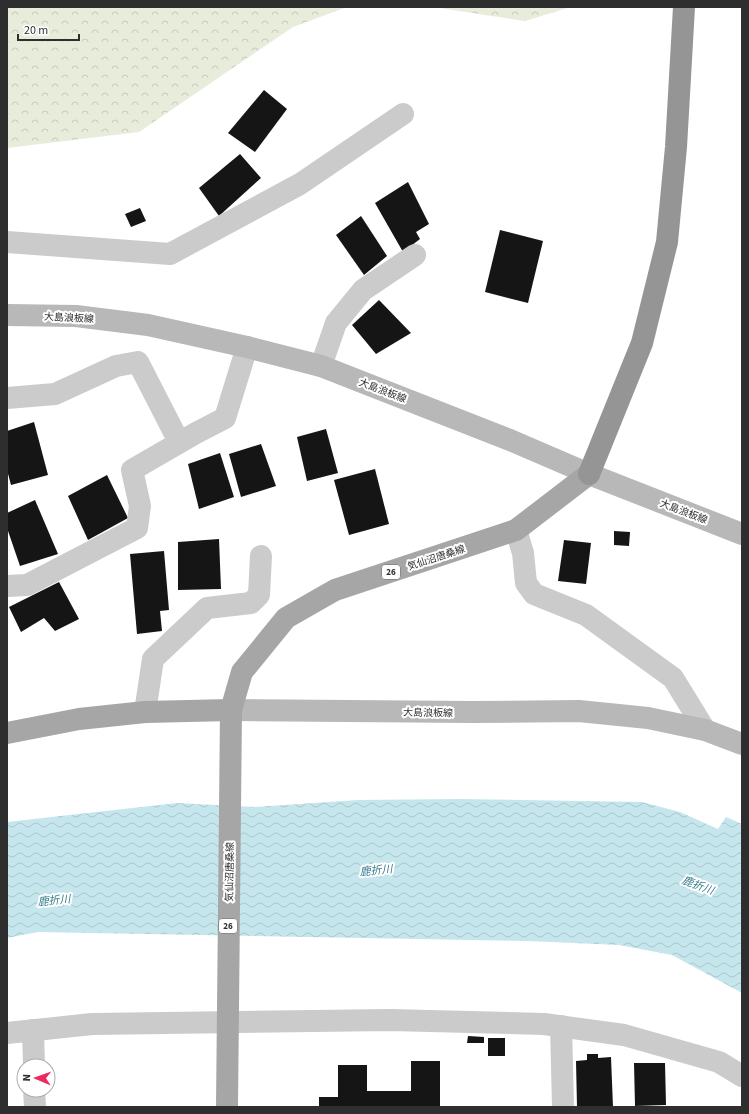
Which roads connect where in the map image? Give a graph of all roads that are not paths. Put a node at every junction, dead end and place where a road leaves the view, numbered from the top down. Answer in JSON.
{"nodes":[{"id":1,"x":669,"y":7,"type":"edge"},
{"id":2,"x":684,"y":7,"type":"edge"},
{"id":3,"x":680,"y":79,"type":"junction"},
{"id":4,"x":403,"y":114,"type":"dead end"},
{"id":5,"x":7,"y":242,"type":"edge"},
{"id":6,"x":415,"y":255,"type":"dead end"},
{"id":7,"x":7,"y":315,"type":"edge"},
{"id":8,"x":247,"y":347,"type":"junction"},
{"id":9,"x":321,"y":366,"type":"junction"},
{"id":10,"x":7,"y":398,"type":"edge"},
{"id":11,"x":179,"y":442,"type":"junction"},
{"id":12,"x":589,"y":474,"type":"junction"},
{"id":13,"x":516,"y":530,"type":"junction"},
{"id":14,"x":742,"y":534,"type":"edge"},
{"id":15,"x":261,"y":556,"type":"dead end"},
{"id":16,"x":7,"y":586,"type":"edge"},
{"id":17,"x":231,"y":710,"type":"junction"},
{"id":18,"x":145,"y":712,"type":"junction"},
{"id":19,"x":705,"y":730,"type":"junction"},
{"id":20,"x":7,"y":733,"type":"edge"},
{"id":21,"x":742,"y":744,"type":"edge"},
{"id":22,"x":561,"y":1026,"type":"junction"},
{"id":23,"x":33,"y":1030,"type":"junction"},
{"id":24,"x":7,"y":1033,"type":"edge"},
{"id":25,"x":34,"y":1058,"type":"edge"},
{"id":26,"x":742,"y":1076,"type":"edge"},
{"id":27,"x":227,"y":1107,"type":"edge"},
{"id":28,"x":563,"y":1107,"type":"edge"}],
"edges":[{"from":1,"to":3,"type":"highway"},
{"from":2,"to":3,"type":"highway"},
{"from":3,"to":12,"type":"highway"},
{"from":4,"to":5,"type":"street"},
{"from":6,"to":9,"type":"street"},
{"from":7,"to":8,"type":"main road","name":"大島浪板線"},
{"from":8,"to":9,"type":"main road","name":"大島浪板線"},
{"from":8,"to":11,"type":"street"},
{"from":9,"to":12,"type":"main road","name":"大島浪板線"},
{"from":10,"to":11,"type":"street"},
{"from":11,"to":16,"type":"street"},
{"from":12,"to":13,"type":"main road","name":"気仙沼唐桑線","number":"26"},
{"from":12,"to":14,"type":"main road","name":"大島浪板線"},
{"from":13,"to":17,"type":"main road","name":"気仙沼唐桑線","number":"26"},
{"from":13,"to":19,"type":"street"},
{"from":15,"to":18,"type":"street"},
{"from":17,"to":18,"type":"main road"},
{"from":17,"to":19,"type":"main road","name":"大島浪板線"},
{"from":17,"to":27,"type":"main road","name":"気仙沼唐桑線","number":"26"},
{"from":18,"to":20,"type":"main road"},
{"from":19,"to":21,"type":"main road","name":"大島浪板線"},
{"from":22,"to":23,"type":"street"},
{"from":22,"to":26,"type":"street"},
{"from":22,"to":28,"type":"street"},
{"from":23,"to":24,"type":"street"},
{"from":23,"to":25,"type":"street"}]}
